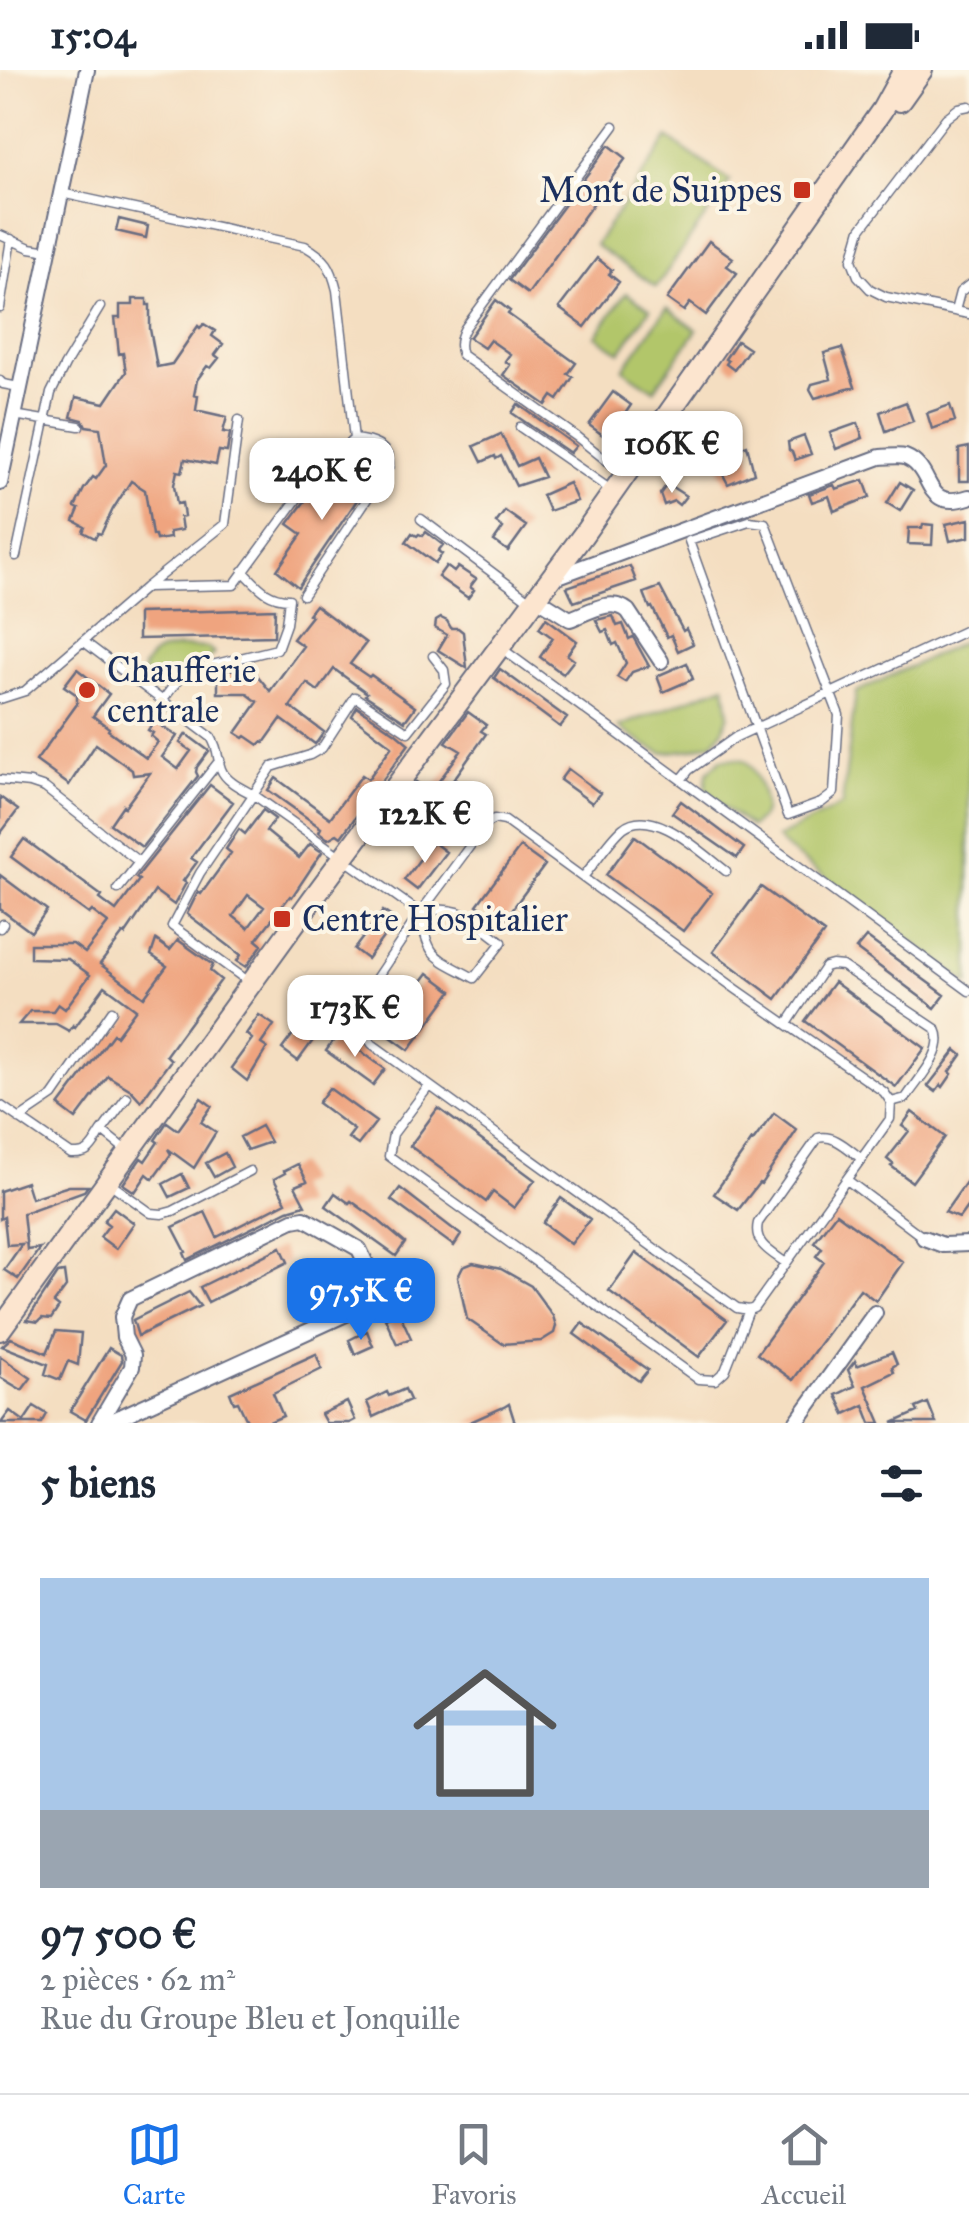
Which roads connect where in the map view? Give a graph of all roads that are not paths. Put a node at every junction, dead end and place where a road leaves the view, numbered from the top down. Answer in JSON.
{"nodes":[{"id":1,"x":87,"y":70,"type":"edge"},
{"id":2,"x":904,"y":70,"type":"edge"},
{"id":3,"x":922,"y":70,"type":"edge"},
{"id":4,"x":969,"y":106,"type":"edge"},
{"id":5,"x":614,"y":126,"type":"dead end"},
{"id":6,"x":61,"y":193,"type":"junction"},
{"id":7,"x":0,"y":235,"type":"edge"},
{"id":8,"x":11,"y":239,"type":"junction"},
{"id":9,"x":49,"y":251,"type":"junction"},
{"id":10,"x":969,"y":284,"type":"edge"},
{"id":11,"x":757,"y":289,"type":"junction"},
{"id":12,"x":100,"y":307,"type":"dead end"},
{"id":13,"x":0,"y":308,"type":"edge"},
{"id":14,"x":955,"y":311,"type":"junction"},
{"id":15,"x":969,"y":314,"type":"edge"},
{"id":16,"x":0,"y":381,"type":"edge"},
{"id":17,"x":20,"y":387,"type":"junction"},
{"id":18,"x":14,"y":415,"type":"junction"},
{"id":19,"x":238,"y":420,"type":"dead end"},
{"id":20,"x":47,"y":421,"type":"junction"},
{"id":21,"x":79,"y":426,"type":"dead end"},
{"id":22,"x":520,"y":427,"type":"dead end"},
{"id":23,"x":354,"y":439,"type":"junction"},
{"id":24,"x":627,"y":473,"type":"junction"},
{"id":25,"x":0,"y":484,"type":"edge"},
{"id":26,"x":613,"y":492,"type":"junction"},
{"id":27,"x":969,"y":497,"type":"edge"},
{"id":28,"x":421,"y":519,"type":"dead end"},
{"id":29,"x":583,"y":535,"type":"junction"},
{"id":30,"x":632,"y":547,"type":"junction"},
{"id":31,"x":16,"y":556,"type":"dead end"},
{"id":32,"x":243,"y":572,"type":"junction"},
{"id":33,"x":146,"y":587,"type":"junction"},
{"id":34,"x":537,"y":594,"type":"junction"},
{"id":35,"x":303,"y":596,"type":"dead end"},
{"id":36,"x":969,"y":629,"type":"edge"},
{"id":37,"x":83,"y":641,"type":"junction"},
{"id":38,"x":500,"y":648,"type":"junction"},
{"id":39,"x":433,"y":656,"type":"dead end"},
{"id":40,"x":661,"y":661,"type":"dead end"},
{"id":41,"x":831,"y":693,"type":"junction"},
{"id":42,"x":0,"y":698,"type":"edge"},
{"id":43,"x":163,"y":700,"type":"junction"},
{"id":44,"x":758,"y":726,"type":"junction"},
{"id":45,"x":220,"y":760,"type":"junction"},
{"id":46,"x":0,"y":780,"type":"edge"},
{"id":47,"x":681,"y":780,"type":"junction"},
{"id":48,"x":254,"y":795,"type":"junction"},
{"id":49,"x":342,"y":859,"type":"junction"},
{"id":50,"x":139,"y":862,"type":"junction"},
{"id":51,"x":726,"y":872,"type":"dead end"},
{"id":52,"x":583,"y":878,"type":"junction"},
{"id":53,"x":118,"y":889,"type":"dead end"},
{"id":54,"x":420,"y":913,"type":"junction"},
{"id":55,"x":245,"y":978,"type":"dead end"},
{"id":56,"x":969,"y":991,"type":"edge"},
{"id":57,"x":112,"y":1011,"type":"dead end"},
{"id":58,"x":786,"y":1024,"type":"junction"},
{"id":59,"x":430,"y":1086,"type":"junction"},
{"id":60,"x":127,"y":1097,"type":"dead end"},
{"id":61,"x":891,"y":1102,"type":"junction"},
{"id":62,"x":0,"y":1106,"type":"edge"},
{"id":63,"x":20,"y":1119,"type":"junction"},
{"id":64,"x":102,"y":1131,"type":"junction"},
{"id":65,"x":130,"y":1153,"type":"junction"},
{"id":66,"x":862,"y":1159,"type":"junction"},
{"id":67,"x":250,"y":1172,"type":"dead end"},
{"id":68,"x":847,"y":1180,"type":"junction"},
{"id":69,"x":108,"y":1182,"type":"junction"},
{"id":70,"x":924,"y":1238,"type":"joint"},
{"id":71,"x":969,"y":1244,"type":"edge"},
{"id":72,"x":786,"y":1264,"type":"junction"},
{"id":73,"x":749,"y":1310,"type":"junction"},
{"id":74,"x":875,"y":1313,"type":"dead end"},
{"id":75,"x":0,"y":1330,"type":"edge"},
{"id":76,"x":99,"y":1423,"type":"edge"},
{"id":77,"x":107,"y":1423,"type":"edge"},
{"id":78,"x":796,"y":1423,"type":"edge"}],
"edges":[{"from":1,"to":6,"type":"street"},
{"from":2,"to":11,"type":"main road"},
{"from":3,"to":11,"type":"main road"},
{"from":4,"to":14,"type":"lane"},
{"from":5,"to":24,"type":"lane"},
{"from":6,"to":9,"type":"street"},
{"from":6,"to":23,"type":"lane"},
{"from":7,"to":8,"type":"lane"},
{"from":8,"to":9,"type":"lane"},
{"from":8,"to":13,"type":"lane"},
{"from":9,"to":17,"type":"street"},
{"from":10,"to":14,"type":"lane"},
{"from":11,"to":24,"type":"main road"},
{"from":12,"to":20,"type":"lane"},
{"from":14,"to":15,"type":"lane"},
{"from":16,"to":17,"type":"lane"},
{"from":17,"to":18,"type":"street"},
{"from":18,"to":20,"type":"lane"},
{"from":18,"to":25,"type":"street"},
{"from":19,"to":33,"type":"lane"},
{"from":20,"to":21,"type":"lane"},
{"from":20,"to":31,"type":"lane"},
{"from":22,"to":26,"type":"lane"},
{"from":23,"to":32,"type":"lane"},
{"from":23,"to":35,"type":"lane"},
{"from":24,"to":26,"type":"main road"},
{"from":26,"to":29,"type":"main road"},
{"from":27,"to":30,"type":"street"},
{"from":28,"to":34,"type":"lane"},
{"from":29,"to":30,"type":"street"},
{"from":29,"to":34,"type":"main road"},
{"from":30,"to":34,"type":"street"},
{"from":32,"to":33,"type":"lane"},
{"from":32,"to":43,"type":"lane"},
{"from":33,"to":37,"type":"lane"},
{"from":34,"to":38,"type":"main road"},
{"from":34,"to":40,"type":"street"},
{"from":36,"to":41,"type":"lane"},
{"from":37,"to":42,"type":"lane"},
{"from":37,"to":43,"type":"lane"},
{"from":38,"to":47,"type":"lane"},
{"from":38,"to":49,"type":"main road"},
{"from":39,"to":48,"type":"lane"},
{"from":41,"to":44,"type":"lane"},
{"from":41,"to":44,"type":"lane"},
{"from":41,"to":44,"type":"lane"},
{"from":43,"to":45,"type":"lane"},
{"from":44,"to":47,"type":"lane"},
{"from":45,"to":48,"type":"lane"},
{"from":45,"to":50,"type":"lane"},
{"from":46,"to":50,"type":"lane"},
{"from":47,"to":56,"type":"lane"},
{"from":48,"to":49,"type":"lane"},
{"from":48,"to":55,"type":"lane"},
{"from":49,"to":54,"type":"lane"},
{"from":49,"to":65,"type":"main road"},
{"from":50,"to":53,"type":"lane"},
{"from":51,"to":52,"type":"lane"},
{"from":52,"to":54,"type":"lane"},
{"from":52,"to":58,"type":"lane"},
{"from":54,"to":54,"type":"lane"},
{"from":54,"to":59,"type":"lane"},
{"from":57,"to":63,"type":"lane"},
{"from":58,"to":61,"type":"lane"},
{"from":58,"to":61,"type":"lane"},
{"from":59,"to":73,"type":"lane"},
{"from":59,"to":73,"type":"lane"},
{"from":60,"to":64,"type":"lane"},
{"from":61,"to":66,"type":"lane"},
{"from":62,"to":63,"type":"lane"},
{"from":63,"to":64,"type":"lane"},
{"from":64,"to":65,"type":"lane"},
{"from":65,"to":69,"type":"main road"},
{"from":66,"to":68,"type":"lane"},
{"from":66,"to":72,"type":"lane"},
{"from":67,"to":69,"type":"lane"},
{"from":68,"to":70,"type":"lane"},
{"from":68,"to":72,"type":"lane"},
{"from":69,"to":75,"type":"main road"},
{"from":70,"to":71,"type":"street"},
{"from":72,"to":73,"type":"lane"},
{"from":74,"to":78,"type":"street"},
{"from":76,"to":77,"type":"street"}]}
